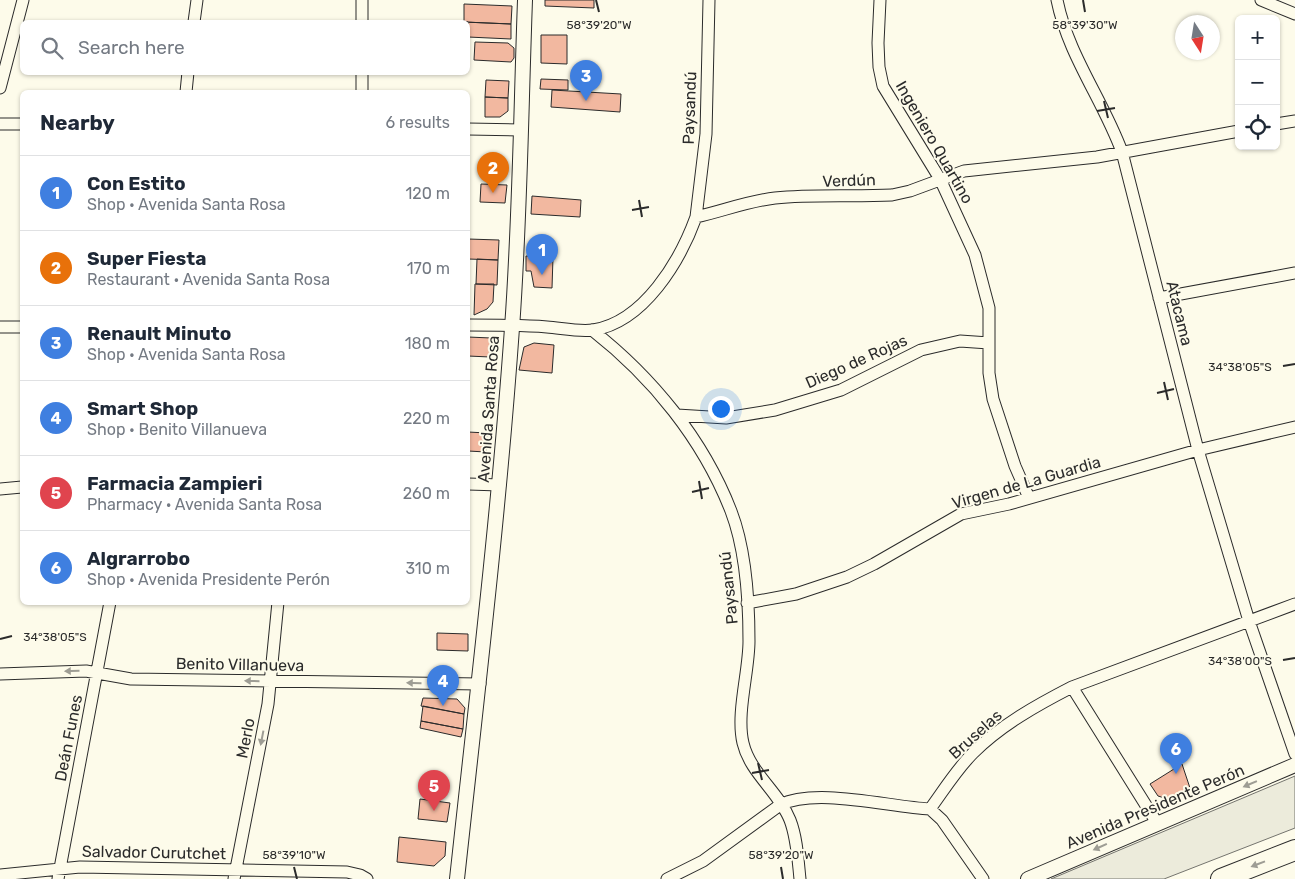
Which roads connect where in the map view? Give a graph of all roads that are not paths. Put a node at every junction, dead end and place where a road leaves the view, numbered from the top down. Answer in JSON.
{"nodes":[{"id":1,"x":23,"y":0,"type":"edge"},
{"id":2,"x":197,"y":0,"type":"edge"},
{"id":3,"x":362,"y":0,"type":"edge"},
{"id":4,"x":525,"y":0,"type":"edge"},
{"id":5,"x":709,"y":0,"type":"edge"},
{"id":6,"x":880,"y":0,"type":"edge"},
{"id":7,"x":1058,"y":0,"type":"edge"},
{"id":8,"x":1261,"y":0,"type":"edge"},
{"id":9,"x":1295,"y":14,"type":"edge"},
{"id":10,"x":194,"y":20,"type":"edge"},
{"id":11,"x":362,"y":20,"type":"edge"},
{"id":12,"x":188,"y":75,"type":"edge"},
{"id":13,"x":362,"y":75,"type":"edge"},
{"id":14,"x":0,"y":88,"type":"edge"},
{"id":15,"x":186,"y":90,"type":"edge"},
{"id":16,"x":362,"y":90,"type":"edge"},
{"id":17,"x":1295,"y":121,"type":"edge"},
{"id":18,"x":1280,"y":123,"type":"edge"},
{"id":19,"x":0,"y":124,"type":"edge"},
{"id":20,"x":20,"y":124,"type":"edge"},
{"id":21,"x":470,"y":129,"type":"edge"},
{"id":22,"x":520,"y":130,"type":"junction"},
{"id":23,"x":1235,"y":132,"type":"edge"},
{"id":24,"x":1122,"y":152,"type":"junction"},
{"id":25,"x":940,"y":178,"type":"junction"},
{"id":26,"x":696,"y":217,"type":"junction"},
{"id":27,"x":1295,"y":273,"type":"edge"},
{"id":28,"x":1159,"y":298,"type":"junction"},
{"id":29,"x":470,"y":325,"type":"edge"},
{"id":30,"x":512,"y":325,"type":"junction"},
{"id":31,"x":0,"y":327,"type":"edge"},
{"id":32,"x":20,"y":327,"type":"edge"},
{"id":33,"x":592,"y":330,"type":"junction"},
{"id":34,"x":989,"y":343,"type":"junction"},
{"id":35,"x":677,"y":415,"type":"junction"},
{"id":36,"x":1295,"y":427,"type":"edge"},
{"id":37,"x":1198,"y":450,"type":"junction"},
{"id":38,"x":470,"y":484,"type":"edge"},
{"id":39,"x":500,"y":485,"type":"junction"},
{"id":40,"x":20,"y":487,"type":"edge"},
{"id":41,"x":0,"y":489,"type":"edge"},
{"id":42,"x":1029,"y":498,"type":"junction"},
{"id":43,"x":747,"y":603,"type":"junction"},
{"id":44,"x":1295,"y":604,"type":"edge"},
{"id":45,"x":109,"y":605,"type":"edge"},
{"id":46,"x":278,"y":605,"type":"edge"},
{"id":47,"x":1249,"y":621,"type":"junction"},
{"id":48,"x":0,"y":674,"type":"edge"},
{"id":49,"x":97,"y":674,"type":"junction"},
{"id":50,"x":272,"y":681,"type":"junction"},
{"id":51,"x":480,"y":684,"type":"junction"},
{"id":52,"x":1072,"y":687,"type":"junction"},
{"id":53,"x":1295,"y":754,"type":"edge"},
{"id":54,"x":1295,"y":765,"type":"edge"},
{"id":55,"x":780,"y":805,"type":"junction"},
{"id":56,"x":930,"y":809,"type":"junction"},
{"id":57,"x":1157,"y":823,"type":"junction"},
{"id":58,"x":1295,"y":850,"type":"edge"},
{"id":59,"x":59,"y":874,"type":"edge"},
{"id":60,"x":235,"y":874,"type":"edge"},
{"id":61,"x":0,"y":875,"type":"edge"},
{"id":62,"x":683,"y":876,"type":"edge"},
{"id":63,"x":367,"y":879,"type":"edge"},
{"id":64,"x":458,"y":879,"type":"edge"},
{"id":65,"x":667,"y":879,"type":"edge"},
{"id":66,"x":800,"y":879,"type":"edge"},
{"id":67,"x":983,"y":879,"type":"edge"},
{"id":68,"x":1028,"y":879,"type":"edge"},
{"id":69,"x":1221,"y":879,"type":"edge"}],
"edges":[{"from":1,"to":14,"type":"street"},
{"from":2,"to":10,"type":"street"},
{"from":3,"to":11,"type":"street"},
{"from":4,"to":22,"type":"street","name":"Avenida Santa Rosa"},
{"from":5,"to":26,"type":"street","name":"Paysandú"},
{"from":6,"to":25,"type":"street","name":"Ingeniero Quartino"},
{"from":7,"to":24,"type":"street","name":"Atacama"},
{"from":8,"to":9,"type":"street"},
{"from":12,"to":15,"type":"street"},
{"from":13,"to":16,"type":"street"},
{"from":17,"to":18,"type":"street"},
{"from":19,"to":20,"type":"street"},
{"from":21,"to":22,"type":"street"},
{"from":22,"to":30,"type":"street","name":"Avenida Santa Rosa"},
{"from":23,"to":24,"type":"street","name":"Verdún"},
{"from":24,"to":25,"type":"street","name":"Verdún"},
{"from":24,"to":28,"type":"street","name":"Atacama"},
{"from":25,"to":26,"type":"street","name":"Verdún"},
{"from":25,"to":34,"type":"street","name":"Ingeniero Quartino"},
{"from":26,"to":33,"type":"street"},
{"from":27,"to":28,"type":"street"},
{"from":28,"to":37,"type":"street","name":"Atacama"},
{"from":29,"to":30,"type":"street"},
{"from":30,"to":33,"type":"street"},
{"from":30,"to":39,"type":"street","name":"Avenida Santa Rosa"},
{"from":31,"to":32,"type":"street"},
{"from":33,"to":35,"type":"street","name":"Paysandú"},
{"from":34,"to":35,"type":"street","name":"Diego de Rojas"},
{"from":34,"to":42,"type":"street","name":"Ingeniero Quartino"},
{"from":35,"to":43,"type":"street","name":"Paysandú"},
{"from":36,"to":37,"type":"street","name":"Virgen de La Guardia"},
{"from":37,"to":42,"type":"street","name":"Virgen de La Guardia"},
{"from":37,"to":47,"type":"street","name":"Atacama"},
{"from":38,"to":39,"type":"street"},
{"from":39,"to":51,"type":"street","name":"Avenida Santa Rosa"},
{"from":40,"to":41,"type":"street"},
{"from":42,"to":43,"type":"street","name":"Virgen de La Guardia"},
{"from":43,"to":55,"type":"street","name":"Paysandú"},
{"from":44,"to":47,"type":"street","name":"Bruselas"},
{"from":45,"to":49,"type":"street","name":"Deán Funes"},
{"from":46,"to":50,"type":"street","name":"Merlo"},
{"from":47,"to":52,"type":"street","name":"Bruselas"},
{"from":47,"to":53,"type":"street","name":"Atacama"},
{"from":49,"to":48,"type":"street","name":"Benito Villanueva","one_way":true},
{"from":50,"to":49,"type":"street","name":"Benito Villanueva","one_way":true},
{"from":49,"to":59,"type":"street","name":"Deán Funes"},
{"from":51,"to":50,"type":"street","name":"Benito Villanueva","one_way":true},
{"from":50,"to":60,"type":"street","name":"Merlo","one_way":true},
{"from":51,"to":64,"type":"street","name":"Avenida Santa Rosa"},
{"from":52,"to":56,"type":"street","name":"Bruselas"},
{"from":52,"to":57,"type":"street"},
{"from":54,"to":57,"type":"street","name":"Avenida Presidente Perón","one_way":true},
{"from":55,"to":56,"type":"street"},
{"from":55,"to":62,"type":"street"},
{"from":55,"to":66,"type":"street","name":"Paysandú"},
{"from":56,"to":67,"type":"street"},
{"from":57,"to":68,"type":"street","name":"Avenida Presidente Perón","one_way":true},
{"from":58,"to":69,"type":"highway","one_way":true},
{"from":59,"to":60,"type":"street","name":"Salvador Curutchet"},
{"from":59,"to":61,"type":"street","name":"Salvador Curutchet"},
{"from":60,"to":63,"type":"street","name":"Salvador Curutchet"},
{"from":62,"to":65,"type":"street"}]}
